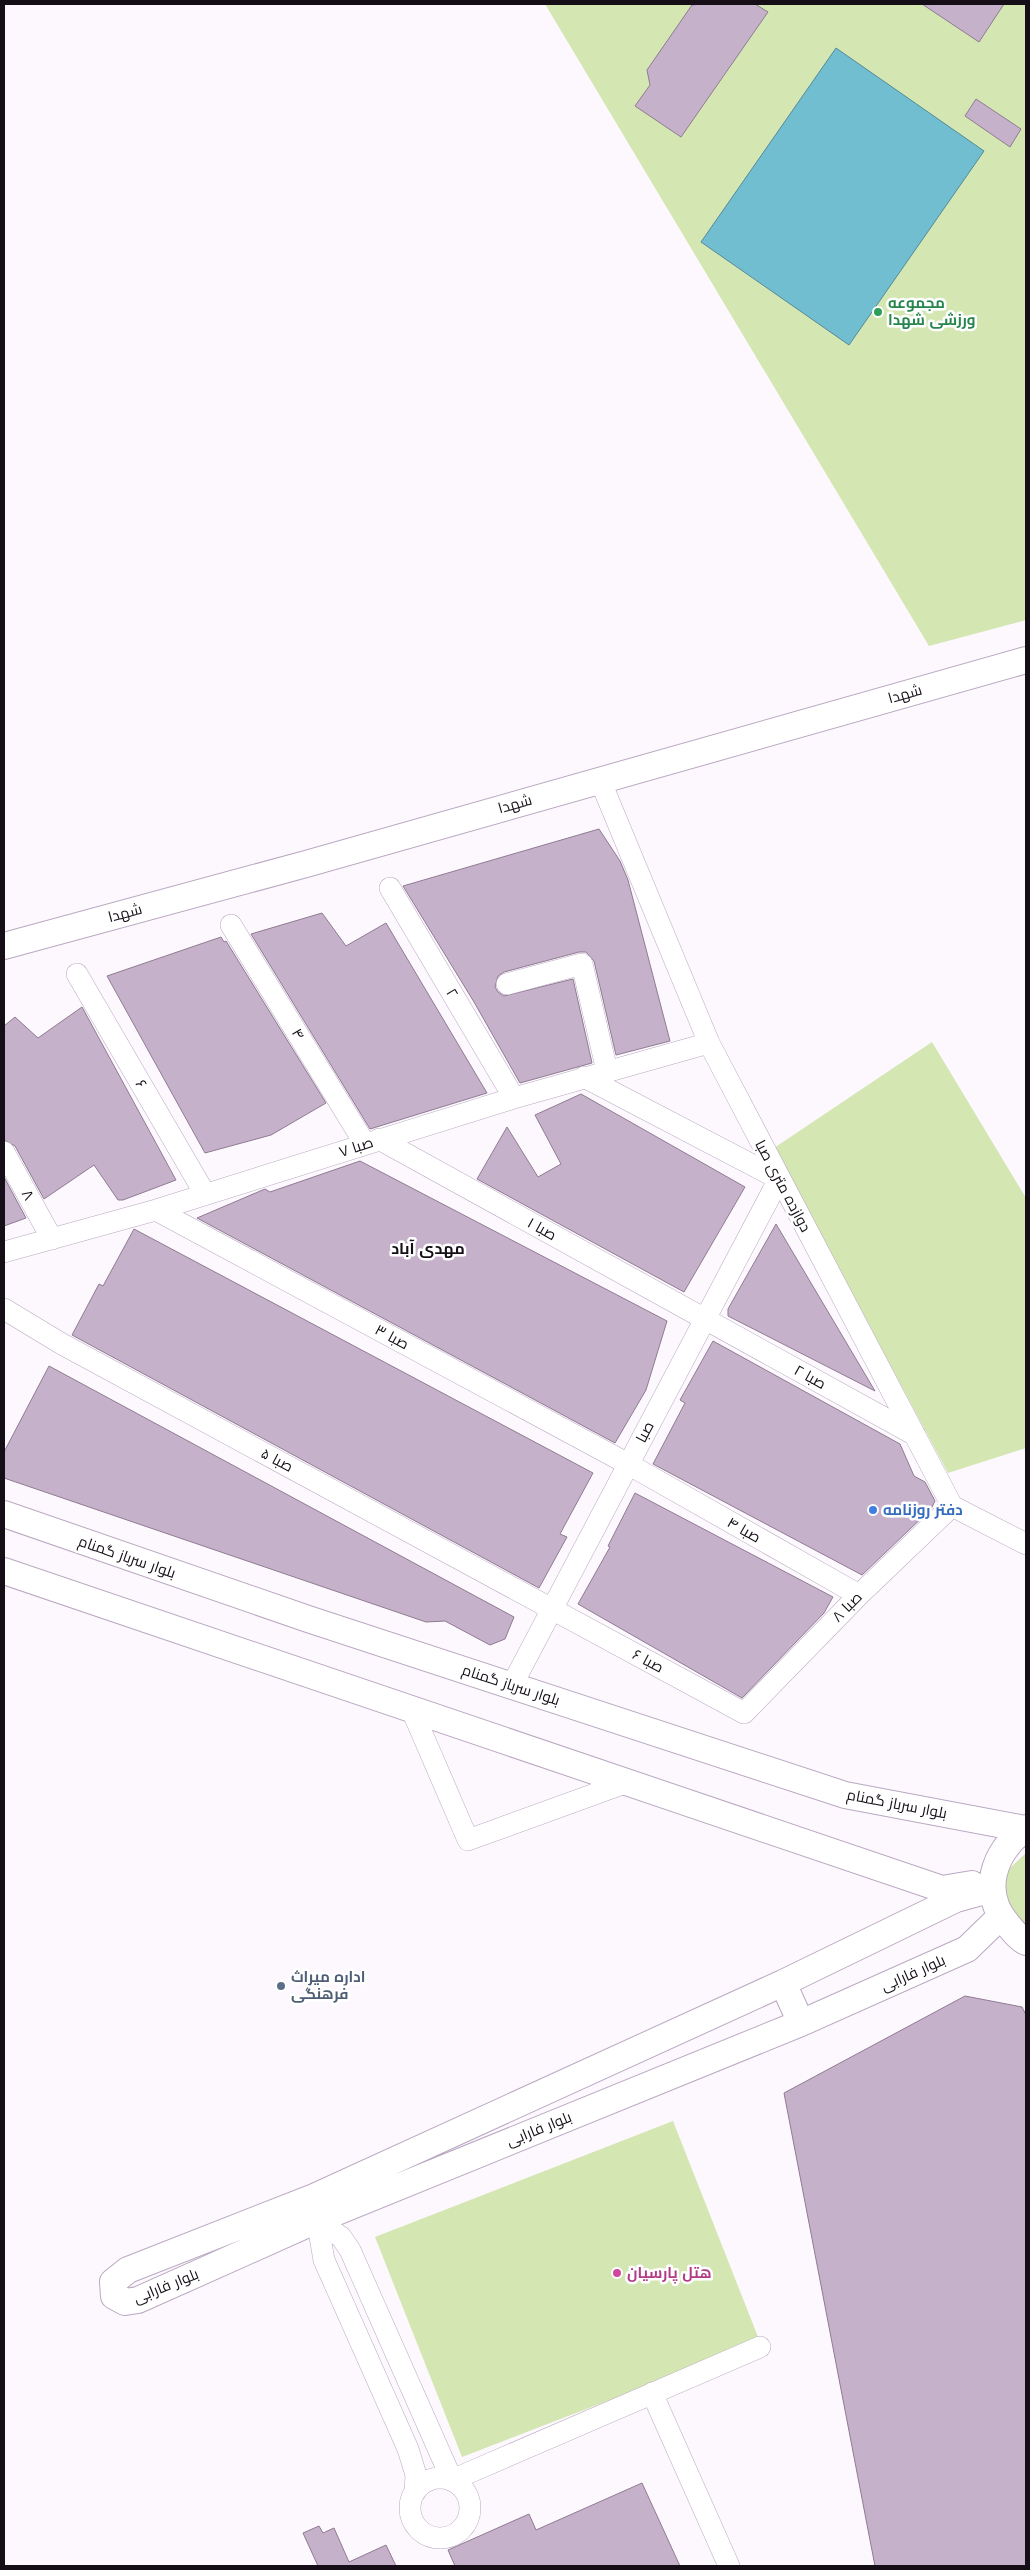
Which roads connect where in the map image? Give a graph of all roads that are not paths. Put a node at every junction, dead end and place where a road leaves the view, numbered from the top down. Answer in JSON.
{"nodes":[{"id":1,"x":1026,"y":660,"type":"edge"},
{"id":2,"x":600,"y":780,"type":"junction"},
{"id":3,"x":390,"y":888,"type":"dead end"},
{"id":4,"x":231,"y":924,"type":"dead end"},
{"id":5,"x":4,"y":946,"type":"edge"},
{"id":6,"x":77,"y":974,"type":"dead end"},
{"id":7,"x":507,"y":984,"type":"dead end"},
{"id":8,"x":709,"y":1043,"type":"junction"},
{"id":9,"x":608,"y":1071,"type":"junction"},
{"id":10,"x":584,"y":1077,"type":"junction"},
{"id":11,"x":514,"y":1098,"type":"junction"},
{"id":12,"x":372,"y":1142,"type":"junction"},
{"id":13,"x":4,"y":1152,"type":"edge"},
{"id":14,"x":779,"y":1179,"type":"junction"},
{"id":15,"x":205,"y":1194,"type":"junction"},
{"id":16,"x":156,"y":1210,"type":"junction"},
{"id":17,"x":52,"y":1238,"type":"junction"},
{"id":18,"x":4,"y":1252,"type":"edge"},
{"id":19,"x":4,"y":1309,"type":"edge"},
{"id":20,"x":705,"y":1318,"type":"junction"},
{"id":21,"x":915,"y":1435,"type":"junction"},
{"id":22,"x":628,"y":1464,"type":"junction"},
{"id":23,"x":952,"y":1506,"type":"junction"},
{"id":24,"x":4,"y":1514,"type":"edge"},
{"id":25,"x":1026,"y":1544,"type":"edge"},
{"id":26,"x":4,"y":1571,"type":"edge"},
{"id":27,"x":859,"y":1595,"type":"junction"},
{"id":28,"x":552,"y":1609,"type":"junction"},
{"id":29,"x":512,"y":1685,"type":"junction"},
{"id":30,"x":411,"y":1708,"type":"junction"},
{"id":31,"x":744,"y":1713,"type":"joint"},
{"id":32,"x":628,"y":1782,"type":"junction"},
{"id":33,"x":1026,"y":1829,"type":"edge"},
{"id":34,"x":992,"y":1884,"type":"junction"},
{"id":35,"x":1000,"y":1917,"type":"junction"},
{"id":36,"x":1026,"y":1942,"type":"edge"},
{"id":37,"x":783,"y":1983,"type":"junction"},
{"id":38,"x":801,"y":2023,"type":"junction"},
{"id":39,"x":315,"y":2208,"type":"junction"},
{"id":40,"x":760,"y":2347,"type":"dead end"},
{"id":41,"x":652,"y":2393,"type":"junction"},
{"id":42,"x":452,"y":2480,"type":"junction"},
{"id":43,"x":415,"y":2492,"type":"junction"},
{"id":44,"x":729,"y":2566,"type":"edge"}],
"edges":[{"from":1,"to":2,"type":"main road","name":"شهدا"},
{"from":2,"to":5,"type":"main road","name":"شهدا"},
{"from":2,"to":8,"type":"street","name":"دوازده متری صبا"},
{"from":3,"to":11,"type":"street","name":"۲"},
{"from":4,"to":12,"type":"street","name":"۴"},
{"from":6,"to":15,"type":"street","name":"۶"},
{"from":7,"to":9,"type":"street"},
{"from":8,"to":9,"type":"street","name":"صبا ۷"},
{"from":8,"to":14,"type":"street","name":"دوازده متری صبا"},
{"from":9,"to":10,"type":"street","name":"صبا ۷"},
{"from":10,"to":11,"type":"street","name":"صبا ۷"},
{"from":10,"to":14,"type":"street"},
{"from":11,"to":12,"type":"street","name":"صبا ۷"},
{"from":12,"to":15,"type":"street","name":"صبا ۷"},
{"from":12,"to":20,"type":"street","name":"صبا ۱"},
{"from":13,"to":17,"type":"street","name":"۸"},
{"from":14,"to":20,"type":"street","name":"صبا"},
{"from":14,"to":21,"type":"street","name":"دوازده متری صبا"},
{"from":15,"to":16,"type":"street","name":"صبا ۷"},
{"from":16,"to":17,"type":"street","name":"صبا ۷"},
{"from":16,"to":22,"type":"street","name":"صبا ۳"},
{"from":17,"to":18,"type":"street","name":"صبا ۷"},
{"from":19,"to":28,"type":"street","name":"صبا ۵"},
{"from":20,"to":21,"type":"street","name":"صبا ۲"},
{"from":20,"to":22,"type":"street","name":"صبا"},
{"from":21,"to":23,"type":"street","name":"دوازده متری صبا"},
{"from":22,"to":27,"type":"street","name":"صبا ۴"},
{"from":22,"to":28,"type":"street","name":"صبا"},
{"from":23,"to":25,"type":"street"},
{"from":23,"to":27,"type":"street","name":"صبا ۸"},
{"from":24,"to":29,"type":"main road","name":"بلوار سرباز گمنام"},
{"from":26,"to":30,"type":"main road"},
{"from":27,"to":31,"type":"street","name":"صبا ۸"},
{"from":28,"to":29,"type":"street","name":"صبا"},
{"from":28,"to":31,"type":"street","name":"صبا ۶"},
{"from":29,"to":33,"type":"main road","name":"بلوار سرباز گمنام"},
{"from":30,"to":32,"type":"main road"},
{"from":30,"to":32,"type":"street"},
{"from":32,"to":34,"type":"main road"},
{"from":33,"to":34,"type":"main road"},
{"from":34,"to":35,"type":"main road"},
{"from":34,"to":37,"type":"main road","name":"بلوار فارابی"},
{"from":35,"to":36,"type":"main road"},
{"from":35,"to":38,"type":"main road","name":"بلوار فارابی"},
{"from":37,"to":38,"type":"main road"},
{"from":37,"to":39,"type":"main road","name":"بلوار فارابی"},
{"from":38,"to":39,"type":"main road","name":"بلوار فارابی"},
{"from":39,"to":39,"type":"main road","name":"بلوار فارابی"},
{"from":39,"to":42,"type":"street"},
{"from":39,"to":43,"type":"street"},
{"from":40,"to":41,"type":"street"},
{"from":41,"to":42,"type":"street"},
{"from":41,"to":44,"type":"street"},
{"from":42,"to":43,"type":"street"},
{"from":42,"to":43,"type":"street"}]}
